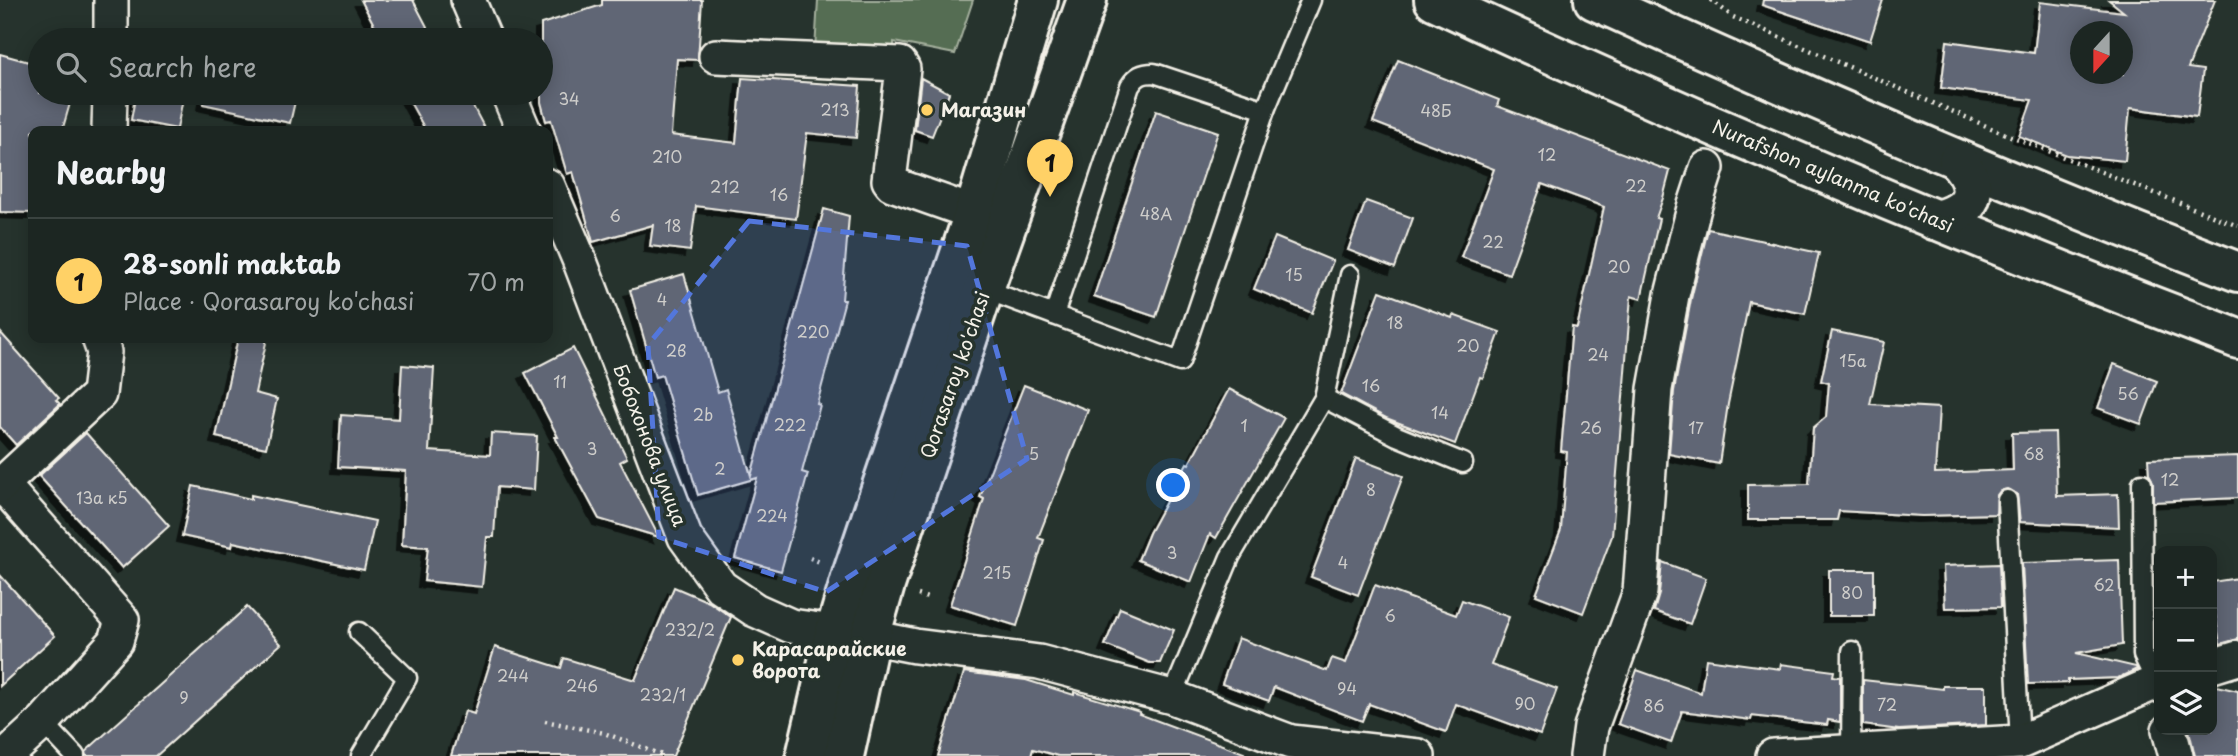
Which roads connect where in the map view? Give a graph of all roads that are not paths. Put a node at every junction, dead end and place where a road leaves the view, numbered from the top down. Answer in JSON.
{"nodes":[{"id":1,"x":111,"y":0,"type":"edge"},
{"id":2,"x":468,"y":0,"type":"edge"},
{"id":3,"x":1038,"y":0,"type":"edge"},
{"id":4,"x":1087,"y":0,"type":"edge"},
{"id":5,"x":1311,"y":0,"type":"edge"},
{"id":6,"x":1434,"y":0,"type":"edge"},
{"id":7,"x":1594,"y":0,"type":"edge"},
{"id":8,"x":111,"y":28,"type":"edge"},
{"id":9,"x":480,"y":28,"type":"edge"},
{"id":10,"x":716,"y":56,"type":"dead end"},
{"id":11,"x":110,"y":105,"type":"edge"},
{"id":12,"x":513,"y":105,"type":"edge"},
{"id":13,"x":1265,"y":110,"type":"junction"},
{"id":14,"x":109,"y":126,"type":"edge"},
{"id":15,"x":522,"y":126,"type":"edge"},
{"id":16,"x":1958,"y":161,"type":"junction"},
{"id":17,"x":1707,"y":168,"type":"dead end"},
{"id":18,"x":553,"y":198,"type":"edge"},
{"id":19,"x":974,"y":213,"type":"junction"},
{"id":20,"x":1934,"y":220,"type":"junction"},
{"id":21,"x":2238,"y":272,"type":"edge"},
{"id":22,"x":1350,"y":275,"type":"dead end"},
{"id":23,"x":984,"y":289,"type":"junction"},
{"id":24,"x":1054,"y":315,"type":"junction"},
{"id":25,"x":2238,"y":339,"type":"edge"},
{"id":26,"x":101,"y":343,"type":"edge"},
{"id":27,"x":1324,"y":398,"type":"junction"},
{"id":28,"x":1463,"y":463,"type":"dead end"},
{"id":29,"x":2142,"y":483,"type":"dead end"},
{"id":30,"x":1,"y":484,"type":"edge"},
{"id":31,"x":2007,"y":500,"type":"dead end"},
{"id":32,"x":359,"y":632,"type":"dead end"},
{"id":33,"x":853,"y":635,"type":"junction"},
{"id":34,"x":1852,"y":651,"type":"dead end"},
{"id":35,"x":2238,"y":658,"type":"edge"},
{"id":36,"x":2217,"y":664,"type":"edge"},
{"id":37,"x":2154,"y":678,"type":"edge"},
{"id":38,"x":2154,"y":688,"type":"edge"},
{"id":39,"x":1172,"y":697,"type":"junction"},
{"id":40,"x":43,"y":722,"type":"junction"},
{"id":41,"x":2170,"y":735,"type":"edge"},
{"id":42,"x":2020,"y":742,"type":"junction"},
{"id":43,"x":1851,"y":753,"type":"junction"},
{"id":44,"x":6,"y":756,"type":"edge"},
{"id":45,"x":75,"y":756,"type":"edge"},
{"id":46,"x":361,"y":756,"type":"edge"},
{"id":47,"x":806,"y":756,"type":"edge"},
{"id":48,"x":844,"y":756,"type":"edge"},
{"id":49,"x":1418,"y":756,"type":"edge"},
{"id":50,"x":1587,"y":756,"type":"edge"},
{"id":51,"x":1773,"y":756,"type":"edge"},
{"id":52,"x":2176,"y":756,"type":"edge"}],
"edges":[{"from":1,"to":8,"type":"street"},
{"from":2,"to":9,"type":"street"},
{"from":3,"to":19,"type":"main road","name":"Qorasaroy ko'chasi"},
{"from":4,"to":23,"type":"main road","name":"Qorasaroy ko'chasi"},
{"from":5,"to":13,"type":"lane"},
{"from":6,"to":20,"type":"main road","name":"Nurafshon aylanma ko'chasi"},
{"from":7,"to":16,"type":"main road"},
{"from":10,"to":19,"type":"street"},
{"from":11,"to":14,"type":"street"},
{"from":12,"to":15,"type":"street"},
{"from":13,"to":24,"type":"lane"},
{"from":13,"to":24,"type":"lane"},
{"from":16,"to":20,"type":"main road"},
{"from":16,"to":21,"type":"main road"},
{"from":17,"to":50,"type":"street"},
{"from":18,"to":33,"type":"street","name":"Бобохонова улица"},
{"from":19,"to":33,"type":"main road","name":"Qorasaroy ko'chasi"},
{"from":20,"to":25,"type":"main road","name":"Nurafshon aylanma ko'chasi"},
{"from":22,"to":27,"type":"lane"},
{"from":23,"to":24,"type":"lane"},
{"from":23,"to":33,"type":"main road","name":"Qorasaroy ko'chasi"},
{"from":26,"to":30,"type":"street"},
{"from":27,"to":28,"type":"lane"},
{"from":27,"to":39,"type":"lane"},
{"from":29,"to":37,"type":"lane"},
{"from":30,"to":40,"type":"street"},
{"from":31,"to":42,"type":"lane"},
{"from":32,"to":46,"type":"lane"},
{"from":33,"to":39,"type":"street","name":"Бобохонова улица"},
{"from":33,"to":47,"type":"main road","name":"Qorasaroy ko'chasi"},
{"from":33,"to":48,"type":"main road","name":"Qorasaroy ko'chasi"},
{"from":34,"to":43,"type":"lane"},
{"from":35,"to":36,"type":"street"},
{"from":38,"to":42,"type":"street"},
{"from":39,"to":49,"type":"street","name":"Бобохонова улица"},
{"from":40,"to":44,"type":"street"},
{"from":40,"to":45,"type":"lane"},
{"from":41,"to":52,"type":"street"},
{"from":42,"to":43,"type":"street"},
{"from":43,"to":51,"type":"street"}]}
